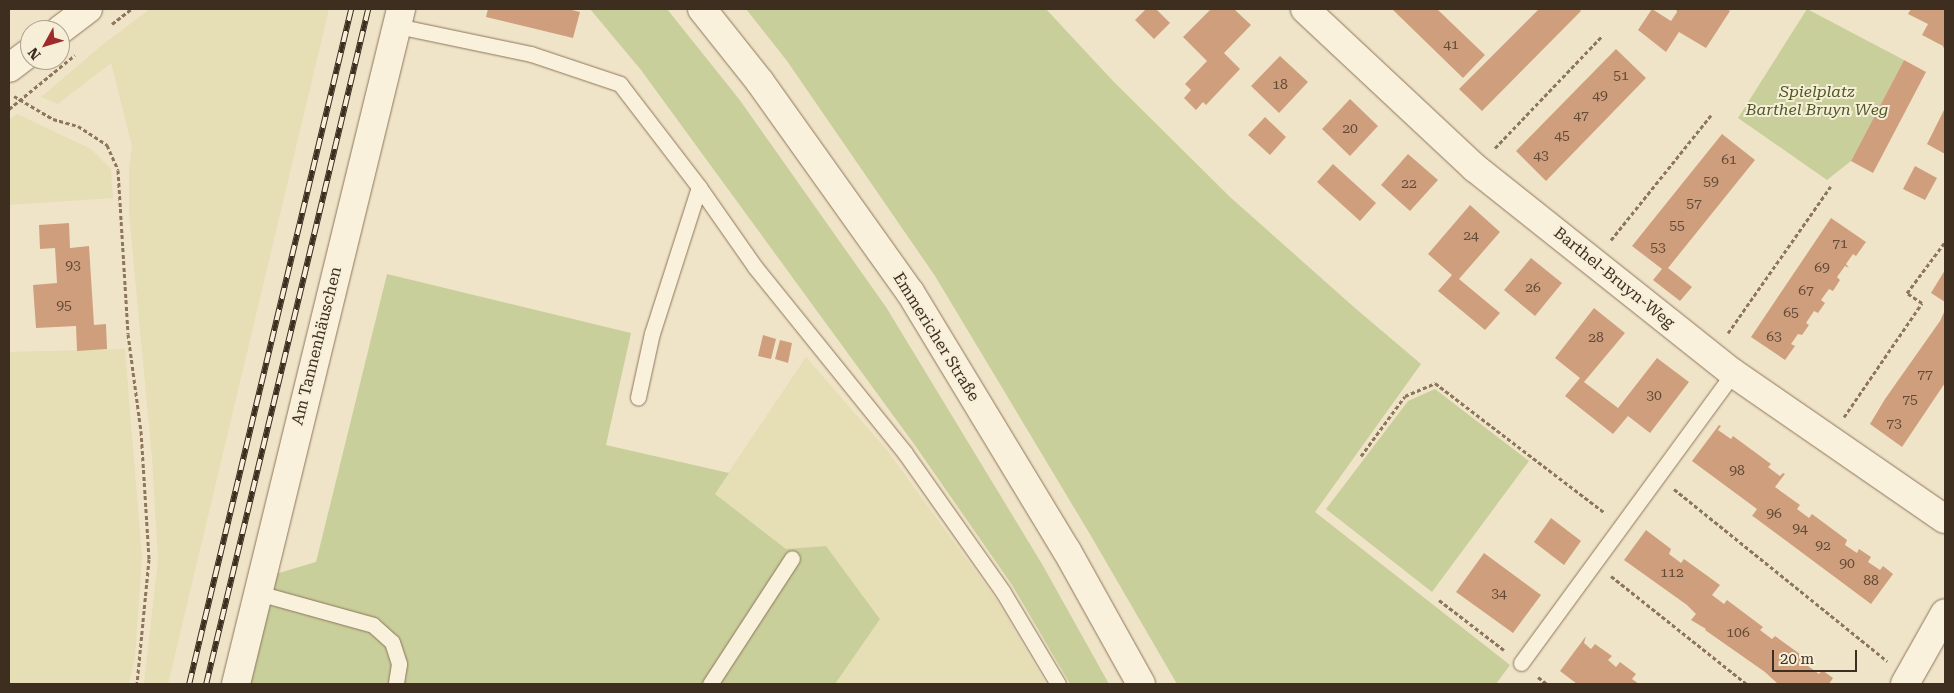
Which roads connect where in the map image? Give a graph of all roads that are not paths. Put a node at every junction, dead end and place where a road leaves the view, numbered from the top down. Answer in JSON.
{"nodes":[{"id":1,"x":88,"y":9,"type":"edge"},
{"id":2,"x":702,"y":9,"type":"edge"},
{"id":3,"x":1305,"y":9,"type":"edge"},
{"id":4,"x":399,"y":17,"type":"edge"},
{"id":5,"x":70,"y":22,"type":"edge"},
{"id":6,"x":20,"y":60,"type":"edge"},
{"id":7,"x":9,"y":68,"type":"edge"},
{"id":8,"x":699,"y":187,"type":"junction"},
{"id":9,"x":1733,"y":373,"type":"junction"},
{"id":10,"x":638,"y":397,"type":"dead end"},
{"id":11,"x":1945,"y":519,"type":"edge"},
{"id":12,"x":792,"y":558,"type":"dead end"},
{"id":13,"x":258,"y":593,"type":"junction"},
{"id":14,"x":1945,"y":613,"type":"edge"},
{"id":15,"x":1521,"y":663,"type":"road end"},
{"id":16,"x":1907,"y":681,"type":"edge"},
{"id":17,"x":236,"y":684,"type":"edge"},
{"id":18,"x":396,"y":684,"type":"edge"},
{"id":19,"x":710,"y":684,"type":"edge"},
{"id":20,"x":1058,"y":684,"type":"edge"},
{"id":21,"x":1141,"y":684,"type":"edge"}],
"edges":[{"from":1,"to":5,"type":"street"},
{"from":2,"to":21,"type":"street","name":"Emmericher Straße"},
{"from":3,"to":9,"type":"street","name":"Barthel-Bruyn-Weg"},
{"from":4,"to":8,"type":"lane"},
{"from":4,"to":13,"type":"street","name":"Am Tannenhäuschen"},
{"from":6,"to":7,"type":"street"},
{"from":8,"to":10,"type":"lane"},
{"from":8,"to":20,"type":"lane"},
{"from":9,"to":11,"type":"street","name":"Barthel-Bruyn-Weg"},
{"from":9,"to":15,"type":"lane"},
{"from":12,"to":19,"type":"lane"},
{"from":13,"to":17,"type":"street","name":"Am Tannenhäuschen"},
{"from":13,"to":18,"type":"lane"},
{"from":14,"to":16,"type":"street"}]}
